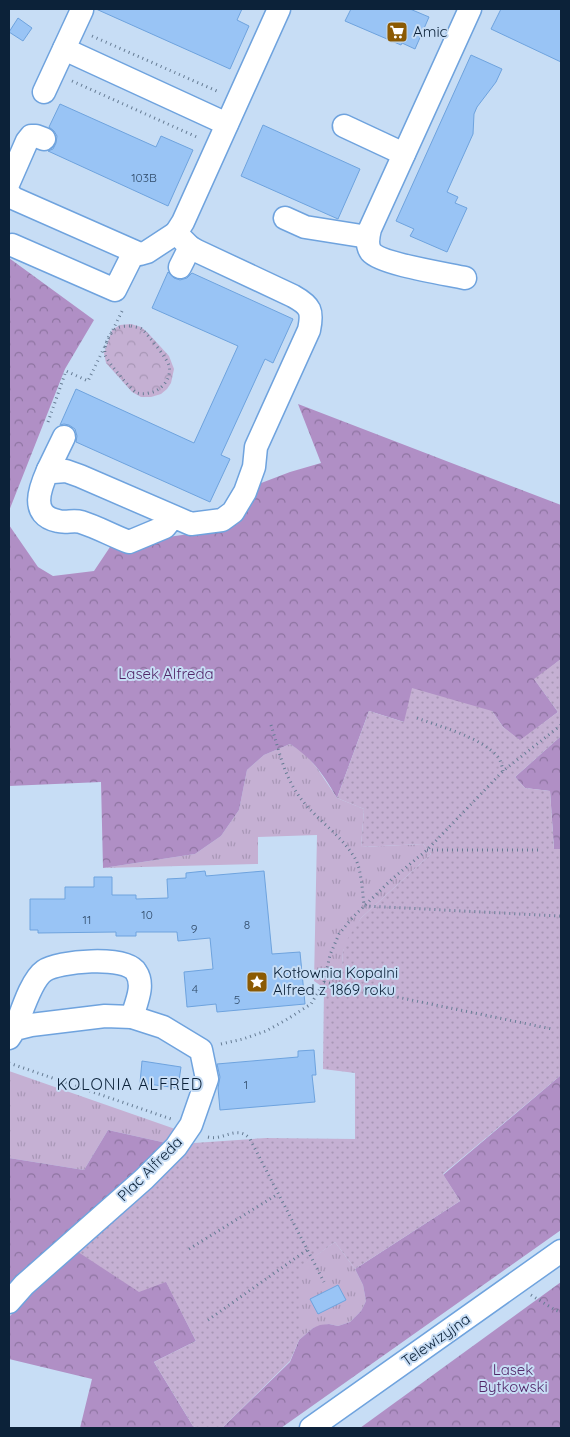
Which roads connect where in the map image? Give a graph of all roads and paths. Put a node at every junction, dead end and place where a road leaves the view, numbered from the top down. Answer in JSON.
{"nodes":[{"id":1,"x":280,"y":9,"type":"edge"},
{"id":2,"x":470,"y":9,"type":"edge"},
{"id":3,"x":82,"y":10,"type":"edge"},
{"id":4,"x":86,"y":33,"type":"dead end"},
{"id":5,"x":64,"y":49,"type":"junction"},
{"id":6,"x":64,"y":78,"type":"dead end"},
{"id":7,"x":44,"y":92,"type":"dead end"},
{"id":8,"x":238,"y":101,"type":"junction"},
{"id":9,"x":227,"y":124,"type":"junction"},
{"id":10,"x":344,"y":126,"type":"dead end"},
{"id":11,"x":200,"y":138,"type":"dead end"},
{"id":12,"x":44,"y":139,"type":"dead end"},
{"id":13,"x":404,"y":154,"type":"junction"},
{"id":14,"x":9,"y":182,"type":"edge"},
{"id":15,"x":9,"y":193,"type":"edge"},
{"id":16,"x":285,"y":218,"type":"dead end"},
{"id":17,"x":368,"y":236,"type":"junction"},
{"id":18,"x":183,"y":240,"type":"junction"},
{"id":19,"x":12,"y":245,"type":"dead end"},
{"id":20,"x":134,"y":252,"type":"junction"},
{"id":21,"x":180,"y":267,"type":"dead end"},
{"id":22,"x":465,"y":278,"type":"dead end"},
{"id":23,"x":124,"y":306,"type":"dead end"},
{"id":24,"x":108,"y":338,"type":"junction"},
{"id":25,"x":56,"y":430,"type":"joint"},
{"id":26,"x":48,"y":470,"type":"junction"},
{"id":27,"x":173,"y":517,"type":"junction"},
{"id":28,"x":417,"y":718,"type":"dead end"},
{"id":29,"x":271,"y":725,"type":"dead end"},
{"id":30,"x":561,"y":726,"type":"edge"},
{"id":31,"x":503,"y":771,"type":"junction"},
{"id":32,"x":427,"y":850,"type":"junction"},
{"id":33,"x":542,"y":850,"type":"dead end"},
{"id":34,"x":364,"y":906,"type":"junction"},
{"id":35,"x":561,"y":916,"type":"edge"},
{"id":36,"x":324,"y":982,"type":"junction"},
{"id":37,"x":132,"y":1016,"type":"junction"},
{"id":38,"x":552,"y":1029,"type":"dead end"},
{"id":39,"x":12,"y":1034,"type":"edge"},
{"id":40,"x":201,"y":1050,"type":"junction"},
{"id":41,"x":9,"y":1063,"type":"edge"},
{"id":42,"x":190,"y":1125,"type":"junction"},
{"id":43,"x":278,"y":1194,"type":"junction"},
{"id":44,"x":189,"y":1249,"type":"dead end"},
{"id":45,"x":307,"y":1250,"type":"junction"},
{"id":46,"x":561,"y":1251,"type":"edge"},
{"id":47,"x":324,"y":1282,"type":"dead end"},
{"id":48,"x":530,"y":1295,"type":"dead end"},
{"id":49,"x":9,"y":1302,"type":"edge"},
{"id":50,"x":561,"y":1312,"type":"edge"},
{"id":51,"x":208,"y":1320,"type":"dead end"},
{"id":52,"x":311,"y":1428,"type":"edge"}],
"edges":[{"from":1,"to":8,"type":"street"},
{"from":2,"to":13,"type":"street"},
{"from":3,"to":5,"type":"street"},
{"from":4,"to":8,"type":"path"},
{"from":5,"to":7,"type":"street"},
{"from":5,"to":9,"type":"street"},
{"from":6,"to":11,"type":"path"},
{"from":8,"to":9,"type":"street"},
{"from":9,"to":18,"type":"street"},
{"from":10,"to":13,"type":"street"},
{"from":12,"to":14,"type":"street"},
{"from":13,"to":17,"type":"street"},
{"from":15,"to":20,"type":"street"},
{"from":16,"to":17,"type":"street"},
{"from":17,"to":22,"type":"street"},
{"from":18,"to":20,"type":"street"},
{"from":18,"to":21,"type":"street"},
{"from":18,"to":27,"type":"street"},
{"from":19,"to":20,"type":"street"},
{"from":23,"to":24,"type":"path"},
{"from":24,"to":24,"type":"path"},
{"from":24,"to":25,"type":"path"},
{"from":25,"to":26,"type":"street"},
{"from":26,"to":27,"type":"street"},
{"from":26,"to":27,"type":"street"},
{"from":28,"to":31,"type":"path"},
{"from":29,"to":34,"type":"path"},
{"from":30,"to":31,"type":"path"},
{"from":31,"to":32,"type":"path"},
{"from":32,"to":33,"type":"path"},
{"from":32,"to":34,"type":"path"},
{"from":34,"to":35,"type":"path"},
{"from":34,"to":36,"type":"path"},
{"from":36,"to":38,"type":"path"},
{"from":36,"to":40,"type":"path"},
{"from":37,"to":39,"type":"street"},
{"from":37,"to":39,"type":"street"},
{"from":37,"to":40,"type":"street"},
{"from":40,"to":42,"type":"street","name":"Plac Alfreda"},
{"from":41,"to":42,"type":"path"},
{"from":42,"to":43,"type":"path"},
{"from":42,"to":49,"type":"street","name":"Plac Alfreda"},
{"from":43,"to":44,"type":"path"},
{"from":43,"to":45,"type":"path"},
{"from":45,"to":47,"type":"path"},
{"from":45,"to":51,"type":"path"},
{"from":46,"to":52,"type":"street","name":"Telewizyjna"},
{"from":48,"to":50,"type":"path"}]}
